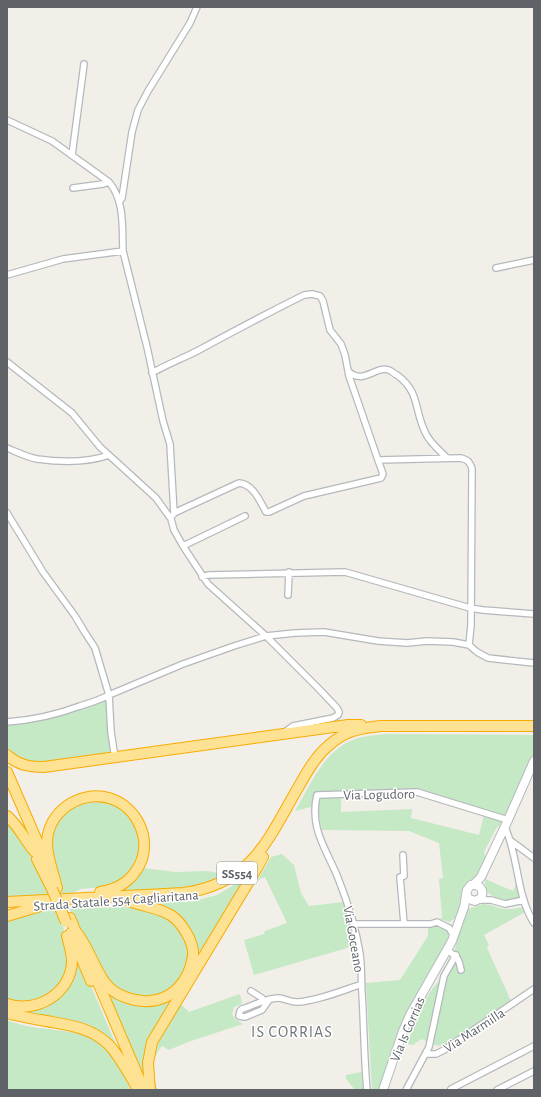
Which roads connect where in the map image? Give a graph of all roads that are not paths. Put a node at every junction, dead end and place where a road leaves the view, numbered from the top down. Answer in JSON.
{"nodes":[{"id":1,"x":197,"y":7,"type":"edge"},
{"id":2,"x":84,"y":64,"type":"dead end"},
{"id":3,"x":7,"y":120,"type":"edge"},
{"id":4,"x":72,"y":155,"type":"junction"},
{"id":5,"x":109,"y":182,"type":"junction"},
{"id":6,"x":73,"y":188,"type":"dead end"},
{"id":7,"x":119,"y":202,"type":"junction"},
{"id":8,"x":123,"y":251,"type":"junction"},
{"id":9,"x":534,"y":260,"type":"edge"},
{"id":10,"x":496,"y":268,"type":"dead end"},
{"id":11,"x":7,"y":275,"type":"edge"},
{"id":12,"x":7,"y":362,"type":"edge"},
{"id":13,"x":349,"y":372,"type":"junction"},
{"id":14,"x":152,"y":374,"type":"junction"},
{"id":15,"x":7,"y":448,"type":"edge"},
{"id":16,"x":109,"y":455,"type":"junction"},
{"id":17,"x":447,"y":458,"type":"junction"},
{"id":18,"x":378,"y":460,"type":"junction"},
{"id":19,"x":7,"y":513,"type":"edge"},
{"id":20,"x":174,"y":513,"type":"junction"},
{"id":21,"x":245,"y":516,"type":"dead end"},
{"id":22,"x":171,"y":519,"type":"junction"},
{"id":23,"x":183,"y":546,"type":"junction"},
{"id":24,"x":288,"y":572,"type":"junction"},
{"id":25,"x":202,"y":577,"type":"junction"},
{"id":26,"x":288,"y":596,"type":"dead end"},
{"id":27,"x":470,"y":608,"type":"junction"},
{"id":28,"x":534,"y":614,"type":"edge"},
{"id":29,"x":266,"y":636,"type":"junction"},
{"id":30,"x":469,"y":645,"type":"junction"},
{"id":31,"x":534,"y":663,"type":"edge"},
{"id":32,"x":110,"y":695,"type":"junction"},
{"id":33,"x":7,"y":722,"type":"edge"},
{"id":34,"x":381,"y":726,"type":"junction"},
{"id":35,"x":534,"y":726,"type":"edge"},
{"id":36,"x":534,"y":731,"type":"edge"},
{"id":37,"x":282,"y":735,"type":"junction"},
{"id":38,"x":7,"y":755,"type":"edge"},
{"id":39,"x":114,"y":758,"type":"junction"},
{"id":40,"x":534,"y":761,"type":"edge"},
{"id":41,"x":7,"y":772,"type":"edge"},
{"id":42,"x":7,"y":789,"type":"edge"},
{"id":43,"x":317,"y":795,"type":"joint"},
{"id":44,"x":7,"y":816,"type":"edge"},
{"id":45,"x":507,"y":824,"type":"junction"},
{"id":46,"x":511,"y":841,"type":"junction"},
{"id":47,"x":34,"y":851,"type":"junction"},
{"id":48,"x":403,"y":854,"type":"dead end"},
{"id":49,"x":262,"y":857,"type":"junction"},
{"id":50,"x":534,"y":858,"type":"edge"},
{"id":51,"x":481,"y":877,"type":"junction"},
{"id":52,"x":474,"y":885,"type":"junction"},
{"id":53,"x":54,"y":889,"type":"junction"},
{"id":54,"x":482,"y":890,"type":"junction"},
{"id":55,"x":466,"y":894,"type":"junction"},
{"id":56,"x":79,"y":898,"type":"junction"},
{"id":57,"x":475,"y":900,"type":"junction"},
{"id":58,"x":491,"y":900,"type":"junction"},
{"id":59,"x":524,"y":900,"type":"junction"},
{"id":60,"x":129,"y":901,"type":"junction"},
{"id":61,"x":7,"y":902,"type":"edge"},
{"id":62,"x":44,"y":905,"type":"junction"},
{"id":63,"x":7,"y":907,"type":"edge"},
{"id":64,"x":464,"y":907,"type":"junction"},
{"id":65,"x":7,"y":916,"type":"edge"},
{"id":66,"x":459,"y":919,"type":"junction"},
{"id":67,"x":68,"y":920,"type":"junction"},
{"id":68,"x":534,"y":923,"type":"edge"},
{"id":69,"x":354,"y":924,"type":"junction"},
{"id":70,"x":404,"y":924,"type":"junction"},
{"id":71,"x":444,"y":925,"type":"junction"},
{"id":72,"x":77,"y":933,"type":"junction"},
{"id":73,"x":454,"y":936,"type":"junction"},
{"id":74,"x":447,"y":950,"type":"junction"},
{"id":75,"x":456,"y":955,"type":"junction"},
{"id":76,"x":461,"y":970,"type":"dead end"},
{"id":77,"x":362,"y":984,"type":"junction"},
{"id":78,"x":534,"y":989,"type":"edge"},
{"id":79,"x":251,"y":991,"type":"dead end"},
{"id":80,"x":7,"y":1004,"type":"edge"},
{"id":81,"x":7,"y":1012,"type":"edge"},
{"id":82,"x":534,"y":1046,"type":"edge"},
{"id":83,"x":426,"y":1054,"type":"junction"},
{"id":84,"x":534,"y":1071,"type":"edge"},
{"id":85,"x":140,"y":1090,"type":"edge"},
{"id":86,"x":150,"y":1090,"type":"edge"},
{"id":87,"x":367,"y":1090,"type":"edge"},
{"id":88,"x":383,"y":1090,"type":"edge"},
{"id":89,"x":406,"y":1090,"type":"edge"},
{"id":90,"x":452,"y":1090,"type":"edge"},
{"id":91,"x":497,"y":1090,"type":"edge"}],
"edges":[{"from":1,"to":7,"type":"street"},
{"from":2,"to":4,"type":"street"},
{"from":3,"to":4,"type":"street"},
{"from":4,"to":5,"type":"street"},
{"from":5,"to":6,"type":"street"},
{"from":5,"to":7,"type":"street"},
{"from":7,"to":8,"type":"street"},
{"from":8,"to":11,"type":"street"},
{"from":8,"to":14,"type":"street"},
{"from":9,"to":10,"type":"street"},
{"from":12,"to":16,"type":"street"},
{"from":13,"to":14,"type":"street"},
{"from":13,"to":17,"type":"street"},
{"from":13,"to":18,"type":"street"},
{"from":14,"to":20,"type":"street"},
{"from":15,"to":16,"type":"street"},
{"from":16,"to":22,"type":"street"},
{"from":17,"to":18,"type":"street"},
{"from":17,"to":27,"type":"street"},
{"from":18,"to":20,"type":"street"},
{"from":19,"to":32,"type":"street"},
{"from":20,"to":22,"type":"street"},
{"from":21,"to":23,"type":"street"},
{"from":22,"to":23,"type":"street"},
{"from":23,"to":25,"type":"street"},
{"from":24,"to":25,"type":"street"},
{"from":24,"to":26,"type":"street"},
{"from":24,"to":27,"type":"street"},
{"from":25,"to":29,"type":"street"},
{"from":27,"to":28,"type":"street"},
{"from":27,"to":30,"type":"street"},
{"from":29,"to":30,"type":"street"},
{"from":29,"to":32,"type":"street"},
{"from":29,"to":37,"type":"street"},
{"from":30,"to":31,"type":"street"},
{"from":32,"to":33,"type":"street"},
{"from":32,"to":39,"type":"street"},
{"from":34,"to":35,"type":"highway","name":"Strada Statale 554 Cagliaritana","number":"SS554"},
{"from":34,"to":37,"type":"highway"},
{"from":34,"to":56,"type":"highway","name":"Strada Statale 554 Cagliaritana","number":"SS554"},
{"from":36,"to":49,"type":"highway","name":"Strada Statale 554 Cagliaritana","number":"SS554"},
{"from":37,"to":39,"type":"highway"},
{"from":38,"to":39,"type":"highway"},
{"from":40,"to":45,"type":"street"},
{"from":41,"to":53,"type":"highway"},
{"from":42,"to":47,"type":"highway"},
{"from":43,"to":45,"type":"street","name":"Via Logudoro"},
{"from":43,"to":69,"type":"street","name":"Via Goceano"},
{"from":44,"to":47,"type":"highway"},
{"from":45,"to":46,"type":"street"},
{"from":45,"to":51,"type":"street"},
{"from":46,"to":50,"type":"street"},
{"from":46,"to":59,"type":"street"},
{"from":47,"to":53,"type":"highway"},
{"from":48,"to":70,"type":"street"},
{"from":49,"to":60,"type":"highway","name":"Strada Statale 554 Cagliaritana","number":"SS554"},
{"from":49,"to":86,"type":"highway"},
{"from":51,"to":52,"type":"street"},
{"from":51,"to":54,"type":"street"},
{"from":52,"to":54,"type":"street"},
{"from":52,"to":55,"type":"street"},
{"from":53,"to":56,"type":"highway"},
{"from":53,"to":67,"type":"highway","bridge":true},
{"from":54,"to":57,"type":"street"},
{"from":54,"to":58,"type":"street"},
{"from":55,"to":57,"type":"street"},
{"from":55,"to":64,"type":"street","name":"Via Is Corrias"},
{"from":56,"to":61,"type":"highway","number":"SS554"},
{"from":57,"to":58,"type":"street"},
{"from":57,"to":64,"type":"street"},
{"from":58,"to":59,"type":"street"},
{"from":59,"to":68,"type":"street"},
{"from":60,"to":62,"type":"highway","name":"Strada Statale 554 Cagliaritana","number":"SS554"},
{"from":60,"to":72,"type":"highway"},
{"from":62,"to":63,"type":"highway","name":"Strada Statale 554 Cagliaritana","number":"SS554"},
{"from":62,"to":65,"type":"highway"},
{"from":64,"to":66,"type":"street","name":"Via Is Corrias"},
{"from":66,"to":71,"type":"street"},
{"from":66,"to":73,"type":"street","name":"Via Is Corrias"},
{"from":67,"to":72,"type":"highway"},
{"from":67,"to":80,"type":"highway"},
{"from":67,"to":85,"type":"highway"},
{"from":69,"to":70,"type":"street"},
{"from":69,"to":77,"type":"street","name":"Via Goceano"},
{"from":70,"to":71,"type":"street"},
{"from":71,"to":73,"type":"street"},
{"from":72,"to":85,"type":"highway"},
{"from":73,"to":74,"type":"street","name":"Via Is Corrias"},
{"from":74,"to":75,"type":"street"},
{"from":74,"to":88,"type":"street","name":"Via Is Corrias"},
{"from":75,"to":76,"type":"street"},
{"from":75,"to":83,"type":"street","name":"Via Is Corrias"},
{"from":77,"to":79,"type":"street"},
{"from":77,"to":87,"type":"street","name":"Via Goceano"},
{"from":78,"to":83,"type":"street","name":"Via Marmilla"},
{"from":81,"to":85,"type":"highway"},
{"from":82,"to":90,"type":"street"},
{"from":83,"to":89,"type":"street","name":"Via Marmilla"},
{"from":84,"to":91,"type":"street"}]}
